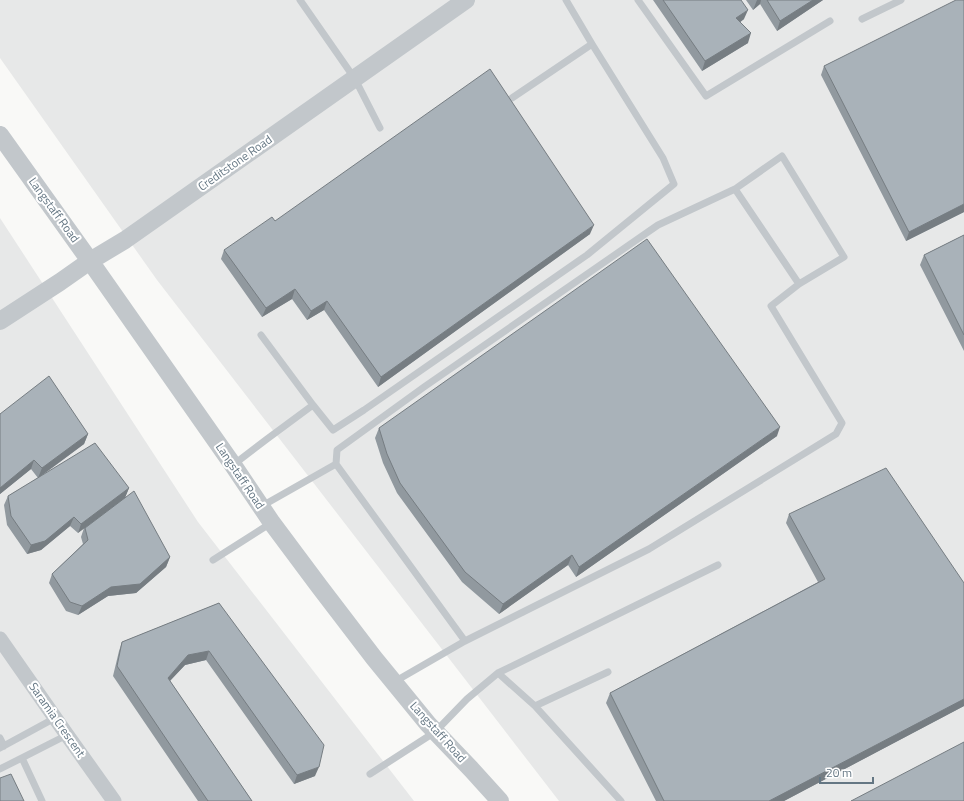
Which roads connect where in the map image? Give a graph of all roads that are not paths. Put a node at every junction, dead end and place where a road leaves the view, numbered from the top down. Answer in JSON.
{"nodes":[{"id":1,"x":300,"y":0,"type":"edge"},
{"id":2,"x":466,"y":0,"type":"edge"},
{"id":3,"x":566,"y":0,"type":"edge"},
{"id":4,"x":638,"y":0,"type":"edge"},
{"id":5,"x":901,"y":0,"type":"edge"},
{"id":6,"x":862,"y":19,"type":"dead end"},
{"id":7,"x":830,"y":21,"type":"dead end"},
{"id":8,"x":592,"y":44,"type":"junction"},
{"id":9,"x":355,"y":78,"type":"junction"},
{"id":10,"x":512,"y":98,"type":"dead end"},
{"id":11,"x":380,"y":128,"type":"dead end"},
{"id":12,"x":0,"y":135,"type":"edge"},
{"id":13,"x":735,"y":189,"type":"junction"},
{"id":14,"x":90,"y":261,"type":"junction"},
{"id":15,"x":799,"y":284,"type":"junction"},
{"id":16,"x":0,"y":321,"type":"edge"},
{"id":17,"x":261,"y":335,"type":"dead end"},
{"id":18,"x":313,"y":405,"type":"junction"},
{"id":19,"x":336,"y":464,"type":"junction"},
{"id":20,"x":233,"y":465,"type":"junction"},
{"id":21,"x":261,"y":507,"type":"junction"},
{"id":22,"x":272,"y":523,"type":"junction"},
{"id":23,"x":213,"y":560,"type":"dead end"},
{"id":24,"x":718,"y":565,"type":"dead end"},
{"id":25,"x":0,"y":639,"type":"edge"},
{"id":26,"x":465,"y":641,"type":"junction"},
{"id":27,"x":608,"y":672,"type":"dead end"},
{"id":28,"x":498,"y":673,"type":"junction"},
{"id":29,"x":394,"y":682,"type":"junction"},
{"id":30,"x":535,"y":706,"type":"junction"},
{"id":31,"x":55,"y":718,"type":"junction"},
{"id":32,"x":435,"y":732,"type":"junction"},
{"id":33,"x":67,"y":736,"type":"junction"},
{"id":34,"x":0,"y":738,"type":"edge"},
{"id":35,"x":2,"y":747,"type":"edge"},
{"id":36,"x":22,"y":758,"type":"junction"},
{"id":37,"x":0,"y":769,"type":"edge"},
{"id":38,"x":370,"y":774,"type":"dead end"},
{"id":39,"x":42,"y":801,"type":"edge"},
{"id":40,"x":114,"y":801,"type":"edge"},
{"id":41,"x":500,"y":801,"type":"edge"},
{"id":42,"x":621,"y":801,"type":"edge"}],
"edges":[{"from":1,"to":9,"type":"lane"},
{"from":2,"to":9,"type":"street","name":"Creditstone Road"},
{"from":3,"to":8,"type":"lane"},
{"from":4,"to":7,"type":"lane"},
{"from":5,"to":6,"type":"lane"},
{"from":8,"to":10,"type":"lane"},
{"from":8,"to":18,"type":"lane"},
{"from":9,"to":11,"type":"lane"},
{"from":9,"to":14,"type":"street","name":"Creditstone Road"},
{"from":12,"to":14,"type":"street","name":"Langstaff Road"},
{"from":13,"to":15,"type":"lane"},
{"from":13,"to":15,"type":"lane"},
{"from":13,"to":19,"type":"lane"},
{"from":14,"to":16,"type":"street","name":"Creditstone Road"},
{"from":14,"to":20,"type":"street","name":"Langstaff Road"},
{"from":15,"to":26,"type":"lane"},
{"from":17,"to":18,"type":"lane"},
{"from":18,"to":20,"type":"lane"},
{"from":19,"to":21,"type":"lane"},
{"from":19,"to":26,"type":"lane"},
{"from":20,"to":21,"type":"street","name":"Langstaff Road"},
{"from":21,"to":22,"type":"street","name":"Langstaff Road"},
{"from":22,"to":23,"type":"lane"},
{"from":22,"to":29,"type":"street","name":"Langstaff Road"},
{"from":24,"to":28,"type":"lane"},
{"from":25,"to":31,"type":"street","name":"Saramia Crescent"},
{"from":26,"to":29,"type":"lane"},
{"from":27,"to":30,"type":"lane"},
{"from":28,"to":30,"type":"lane"},
{"from":28,"to":32,"type":"lane"},
{"from":29,"to":32,"type":"street","name":"Langstaff Road"},
{"from":30,"to":42,"type":"lane"},
{"from":31,"to":33,"type":"street","name":"Saramia Crescent"},
{"from":31,"to":35,"type":"lane"},
{"from":32,"to":38,"type":"lane"},
{"from":32,"to":41,"type":"street","name":"Langstaff Road"},
{"from":33,"to":36,"type":"lane"},
{"from":33,"to":40,"type":"street","name":"Saramia Crescent"},
{"from":34,"to":35,"type":"lane"},
{"from":36,"to":37,"type":"lane"},
{"from":36,"to":39,"type":"lane"}]}
